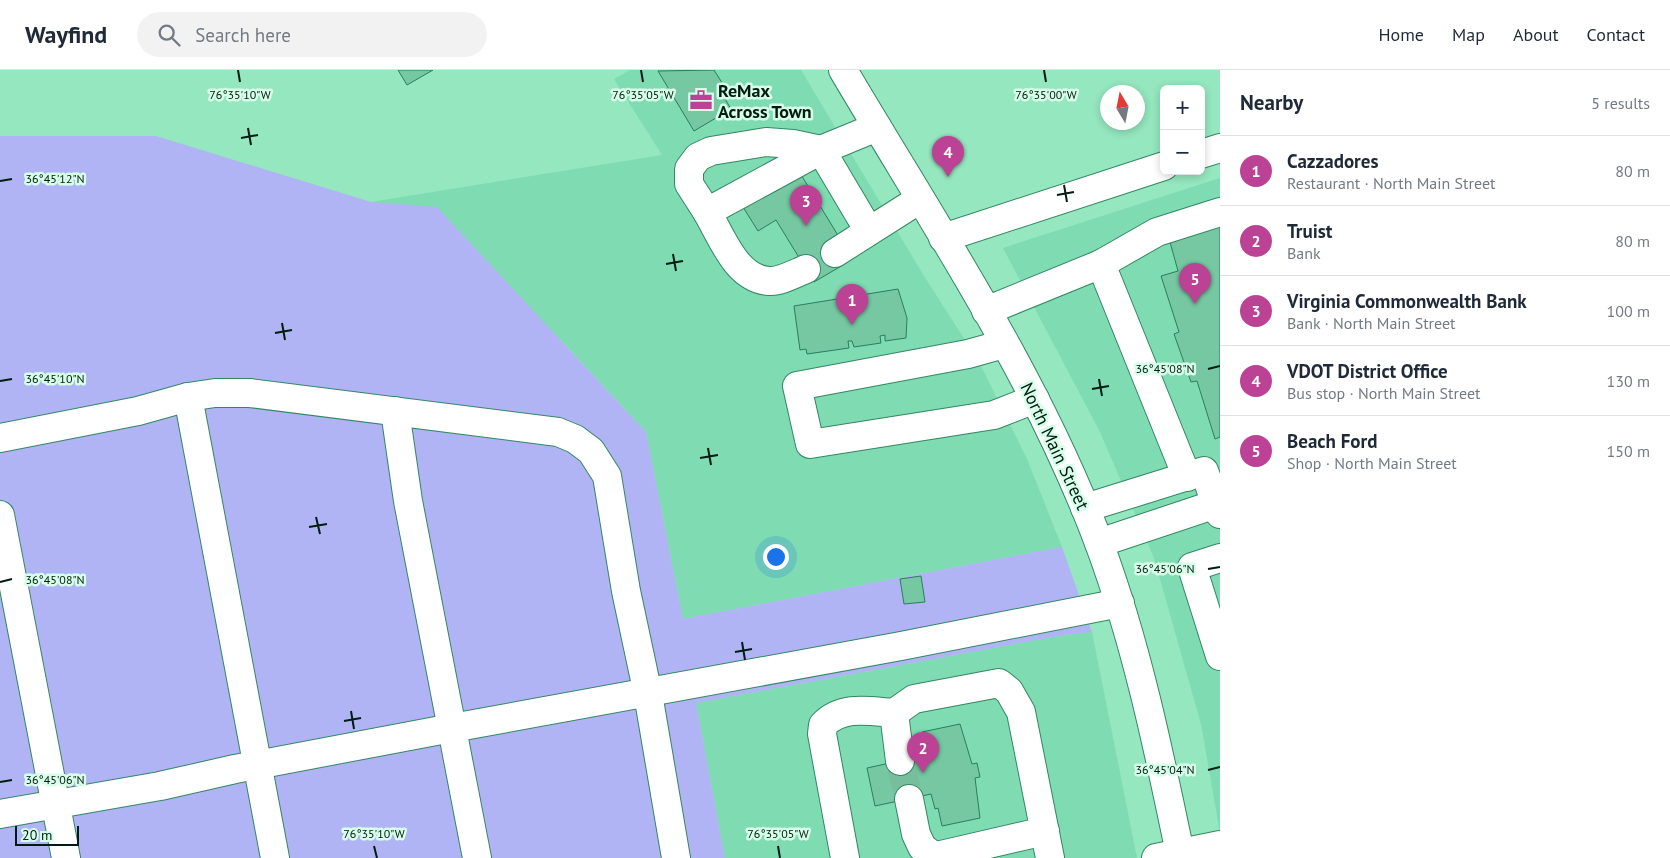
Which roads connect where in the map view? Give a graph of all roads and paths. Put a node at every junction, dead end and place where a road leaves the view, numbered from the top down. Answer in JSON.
{"nodes":[{"id":1,"x":843,"y":70,"type":"edge"},
{"id":2,"x":877,"y":126,"type":"junction"},
{"id":3,"x":1220,"y":148,"type":"edge"},
{"id":4,"x":821,"y":150,"type":"junction"},
{"id":5,"x":1205,"y":153,"type":"edge"},
{"id":6,"x":1160,"y":167,"type":"edge"},
{"id":7,"x":920,"y":199,"type":"junction"},
{"id":8,"x":707,"y":212,"type":"junction"},
{"id":9,"x":1220,"y":212,"type":"edge"},
{"id":10,"x":869,"y":231,"type":"junction"},
{"id":11,"x":943,"y":238,"type":"junction"},
{"id":12,"x":836,"y":252,"type":"dead end"},
{"id":13,"x":1101,"y":264,"type":"junction"},
{"id":14,"x":806,"y":269,"type":"dead end"},
{"id":15,"x":986,"y":311,"type":"junction"},
{"id":16,"x":1004,"y":344,"type":"junction"},
{"id":17,"x":188,"y":397,"type":"junction"},
{"id":18,"x":1035,"y":399,"type":"junction"},
{"id":19,"x":395,"y":411,"type":"junction"},
{"id":20,"x":0,"y":438,"type":"edge"},
{"id":21,"x":1204,"y":471,"type":"edge"},
{"id":22,"x":1085,"y":508,"type":"junction"},
{"id":23,"x":1218,"y":509,"type":"edge"},
{"id":24,"x":0,"y":515,"type":"edge"},
{"id":25,"x":1099,"y":543,"type":"junction"},
{"id":26,"x":1220,"y":558,"type":"edge"},
{"id":27,"x":1120,"y":603,"type":"junction"},
{"id":28,"x":1220,"y":656,"type":"edge"},
{"id":29,"x":648,"y":694,"type":"junction"},
{"id":30,"x":894,"y":713,"type":"junction"},
{"id":31,"x":452,"y":728,"type":"junction"},
{"id":32,"x":900,"y":761,"type":"tunnel mouth"},
{"id":33,"x":258,"y":765,"type":"junction"},
{"id":34,"x":909,"y":799,"type":"tunnel mouth"},
{"id":35,"x":55,"y":806,"type":"junction"},
{"id":36,"x":0,"y":814,"type":"edge"},
{"id":37,"x":1044,"y":831,"type":"junction"},
{"id":38,"x":1220,"y":845,"type":"edge"},
{"id":39,"x":1173,"y":856,"type":"edge"},
{"id":40,"x":932,"y":857,"type":"edge"},
{"id":41,"x":66,"y":858,"type":"edge"},
{"id":42,"x":275,"y":858,"type":"edge"},
{"id":43,"x":477,"y":858,"type":"edge"},
{"id":44,"x":676,"y":858,"type":"edge"},
{"id":45,"x":845,"y":858,"type":"edge"},
{"id":46,"x":1050,"y":858,"type":"edge"}],
"edges":[{"from":1,"to":2,"type":"main road","name":"North Main Street"},
{"from":2,"to":4,"type":"main road"},
{"from":2,"to":7,"type":"main road","name":"North Main Street"},
{"from":3,"to":5,"type":"main road"},
{"from":4,"to":8,"type":"main road"},
{"from":4,"to":8,"type":"main road"},
{"from":4,"to":10,"type":"main road"},
{"from":6,"to":11,"type":"main road"},
{"from":7,"to":10,"type":"main road"},
{"from":7,"to":11,"type":"main road","name":"North Main Street"},
{"from":8,"to":14,"type":"main road"},
{"from":9,"to":13,"type":"main road"},
{"from":10,"to":12,"type":"main road"},
{"from":11,"to":15,"type":"main road","name":"North Main Street"},
{"from":13,"to":15,"type":"main road"},
{"from":13,"to":21,"type":"main road"},
{"from":15,"to":16,"type":"main road","name":"North Main Street"},
{"from":16,"to":18,"type":"main road","name":"North Main Street"},
{"from":16,"to":18,"type":"main road"},
{"from":17,"to":19,"type":"main road"},
{"from":17,"to":20,"type":"main road"},
{"from":17,"to":33,"type":"main road"},
{"from":18,"to":22,"type":"main road","name":"North Main Street"},
{"from":19,"to":29,"type":"main road"},
{"from":19,"to":31,"type":"main road"},
{"from":21,"to":22,"type":"main road"},
{"from":21,"to":23,"type":"main road"},
{"from":22,"to":25,"type":"main road","name":"North Main Street"},
{"from":23,"to":25,"type":"main road"},
{"from":24,"to":35,"type":"main road"},
{"from":25,"to":27,"type":"main road","name":"North Main Street"},
{"from":26,"to":28,"type":"main road"},
{"from":27,"to":29,"type":"main road"},
{"from":27,"to":39,"type":"main road","name":"North Main Street"},
{"from":29,"to":31,"type":"main road"},
{"from":29,"to":44,"type":"main road"},
{"from":30,"to":32,"type":"main road"},
{"from":30,"to":37,"type":"main road"},
{"from":30,"to":45,"type":"main road"},
{"from":31,"to":33,"type":"main road"},
{"from":31,"to":43,"type":"main road"},
{"from":33,"to":35,"type":"main road"},
{"from":33,"to":42,"type":"main road"},
{"from":34,"to":40,"type":"main road"},
{"from":35,"to":36,"type":"main road"},
{"from":35,"to":41,"type":"main road"},
{"from":37,"to":40,"type":"main road"},
{"from":37,"to":46,"type":"main road"},
{"from":38,"to":39,"type":"main road"}]}
